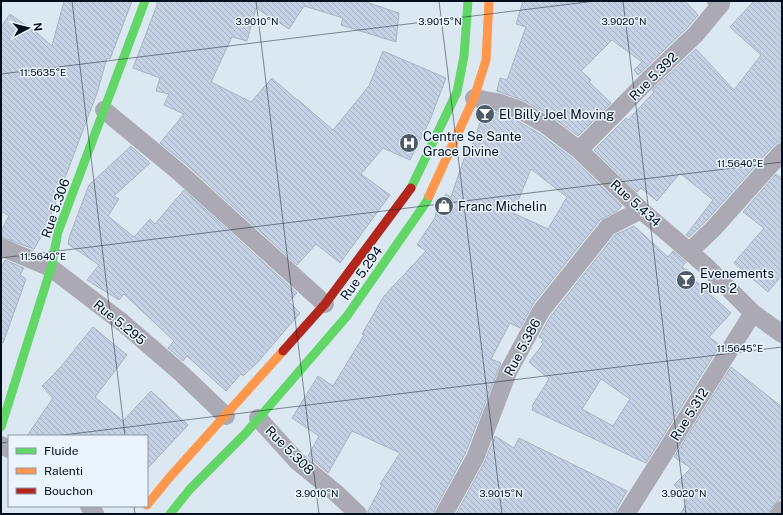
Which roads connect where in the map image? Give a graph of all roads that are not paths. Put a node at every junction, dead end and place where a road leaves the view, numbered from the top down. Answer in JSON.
{"nodes":[{"id":1,"x":145,"y":1,"type":"edge"},
{"id":2,"x":468,"y":1,"type":"edge"},
{"id":3,"x":490,"y":1,"type":"edge"},
{"id":4,"x":720,"y":2,"type":"edge"},
{"id":5,"x":474,"y":98,"type":"junction"},
{"id":6,"x":104,"y":110,"type":"junction"},
{"id":7,"x":579,"y":150,"type":"junction"},
{"id":8,"x":782,"y":152,"type":"edge"},
{"id":9,"x":641,"y":210,"type":"junction"},
{"id":10,"x":1,"y":247,"type":"edge"},
{"id":11,"x":690,"y":252,"type":"junction"},
{"id":12,"x":51,"y":268,"type":"junction"},
{"id":13,"x":325,"y":304,"type":"junction"},
{"id":14,"x":753,"y":313,"type":"junction"},
{"id":15,"x":782,"y":334,"type":"edge"},
{"id":16,"x":226,"y":416,"type":"junction"},
{"id":17,"x":258,"y":418,"type":"junction"},
{"id":18,"x":1,"y":427,"type":"edge"},
{"id":19,"x":148,"y":503,"type":"edge"},
{"id":20,"x":782,"y":510,"type":"edge"},
{"id":21,"x":174,"y":512,"type":"edge"},
{"id":22,"x":358,"y":514,"type":"edge"},
{"id":23,"x":444,"y":514,"type":"edge"},
{"id":24,"x":626,"y":514,"type":"edge"},
{"id":25,"x":779,"y":514,"type":"edge"}],
"edges":[{"from":1,"to":6,"type":"main road","name":"Rue 5.306"},
{"from":2,"to":13,"type":"main road","name":"Rue 5.294"},
{"from":3,"to":5,"type":"main road","name":"Rue 5.294"},
{"from":4,"to":7,"type":"street","name":"Rue 5.392"},
{"from":5,"to":7,"type":"street","name":"Rue 5.434"},
{"from":5,"to":17,"type":"main road","name":"Rue 5.294"},
{"from":6,"to":12,"type":"main road","name":"Rue 5.306"},
{"from":6,"to":13,"type":"street"},
{"from":7,"to":9,"type":"street","name":"Rue 5.434"},
{"from":8,"to":11,"type":"street"},
{"from":9,"to":11,"type":"street","name":"Rue 5.434"},
{"from":9,"to":23,"type":"street","name":"Rue 5.386"},
{"from":10,"to":12,"type":"street","name":"Rue 5.295"},
{"from":11,"to":14,"type":"street","name":"Rue 5.434"},
{"from":12,"to":16,"type":"street","name":"Rue 5.295"},
{"from":12,"to":18,"type":"main road","name":"Rue 5.306"},
{"from":13,"to":16,"type":"main road","name":"Rue 5.294"},
{"from":14,"to":15,"type":"street","name":"Rue 5.434"},
{"from":14,"to":24,"type":"street","name":"Rue 5.312"},
{"from":16,"to":19,"type":"main road","name":"Rue 5.294"},
{"from":17,"to":21,"type":"main road","name":"Rue 5.294"},
{"from":17,"to":22,"type":"street","name":"Rue 5.308"},
{"from":20,"to":25,"type":"street"}]}
